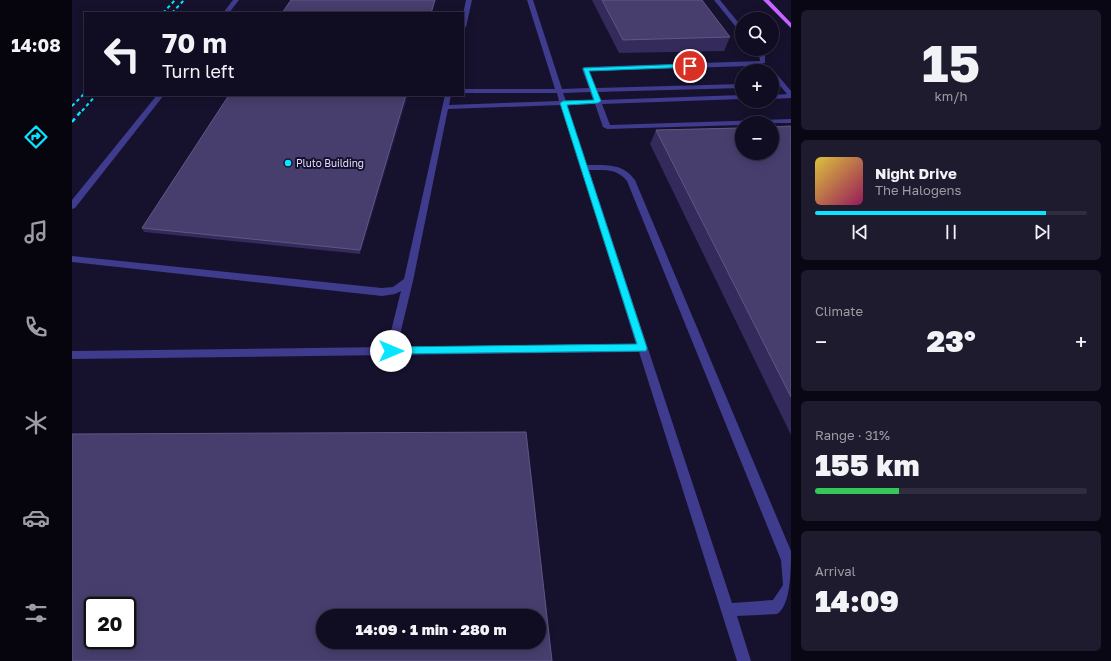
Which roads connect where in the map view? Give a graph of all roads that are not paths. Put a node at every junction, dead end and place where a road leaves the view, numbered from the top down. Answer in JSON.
{"nodes":[{"id":1,"x":236,"y":0,"type":"edge"},
{"id":2,"x":469,"y":0,"type":"edge"},
{"id":3,"x":530,"y":0,"type":"edge"},
{"id":4,"x":717,"y":0,"type":"edge"},
{"id":5,"x":766,"y":0,"type":"edge"},
{"id":6,"x":227,"y":12,"type":"edge"},
{"id":7,"x":464,"y":22,"type":"edge"},
{"id":8,"x":735,"y":22,"type":"edge"},
{"id":9,"x":791,"y":26,"type":"edge"},
{"id":10,"x":762,"y":56,"type":"edge"},
{"id":11,"x":763,"y":62,"type":"joint"},
{"id":12,"x":779,"y":80,"type":"edge"},
{"id":13,"x":791,"y":84,"type":"edge"},
{"id":14,"x":779,"y":85,"type":"edge"},
{"id":15,"x":783,"y":85,"type":"junction"},
{"id":16,"x":735,"y":86,"type":"edge"},
{"id":17,"x":593,"y":90,"type":"junction"},
{"id":18,"x":559,"y":91,"type":"junction"},
{"id":19,"x":464,"y":92,"type":"edge"},
{"id":20,"x":160,"y":96,"type":"edge"},
{"id":21,"x":448,"y":96,"type":"edge"},
{"id":22,"x":791,"y":96,"type":"edge"},
{"id":23,"x":779,"y":97,"type":"edge"},
{"id":24,"x":735,"y":98,"type":"edge"},
{"id":25,"x":598,"y":101,"type":"junction"},
{"id":26,"x":563,"y":103,"type":"junction"},
{"id":27,"x":446,"y":107,"type":"junction"},
{"id":28,"x":791,"y":121,"type":"edge"},
{"id":29,"x":584,"y":168,"type":"junction"},
{"id":30,"x":72,"y":206,"type":"edge"},
{"id":31,"x":72,"y":259,"type":"edge"},
{"id":32,"x":408,"y":281,"type":"junction"},
{"id":33,"x":643,"y":348,"type":"junction"},
{"id":34,"x":391,"y":351,"type":"junction"},
{"id":35,"x":72,"y":355,"type":"edge"},
{"id":36,"x":728,"y":610,"type":"junction"},
{"id":37,"x":744,"y":661,"type":"edge"}],
"edges":[{"from":1,"to":6,"type":"lane"},
{"from":2,"to":7,"type":"lane"},
{"from":3,"to":18,"type":"lane"},
{"from":4,"to":8,"type":"lane"},
{"from":5,"to":9,"type":"main road"},
{"from":10,"to":11,"type":"lane"},
{"from":11,"to":17,"type":"lane"},
{"from":12,"to":15,"type":"lane"},
{"from":13,"to":15,"type":"lane"},
{"from":14,"to":15,"type":"lane"},
{"from":15,"to":22,"type":"lane"},
{"from":16,"to":17,"type":"lane"},
{"from":17,"to":18,"type":"lane"},
{"from":17,"to":25,"type":"lane"},
{"from":18,"to":19,"type":"lane"},
{"from":18,"to":26,"type":"lane"},
{"from":20,"to":30,"type":"lane"},
{"from":21,"to":27,"type":"lane"},
{"from":22,"to":23,"type":"lane"},
{"from":24,"to":25,"type":"lane"},
{"from":25,"to":26,"type":"lane"},
{"from":25,"to":28,"type":"lane"},
{"from":26,"to":27,"type":"lane"},
{"from":26,"to":29,"type":"lane"},
{"from":27,"to":32,"type":"lane"},
{"from":29,"to":33,"type":"lane"},
{"from":29,"to":36,"type":"lane"},
{"from":31,"to":32,"type":"lane"},
{"from":32,"to":34,"type":"lane"},
{"from":33,"to":34,"type":"lane"},
{"from":33,"to":36,"type":"lane"},
{"from":34,"to":35,"type":"lane"},
{"from":36,"to":37,"type":"lane"}]}
